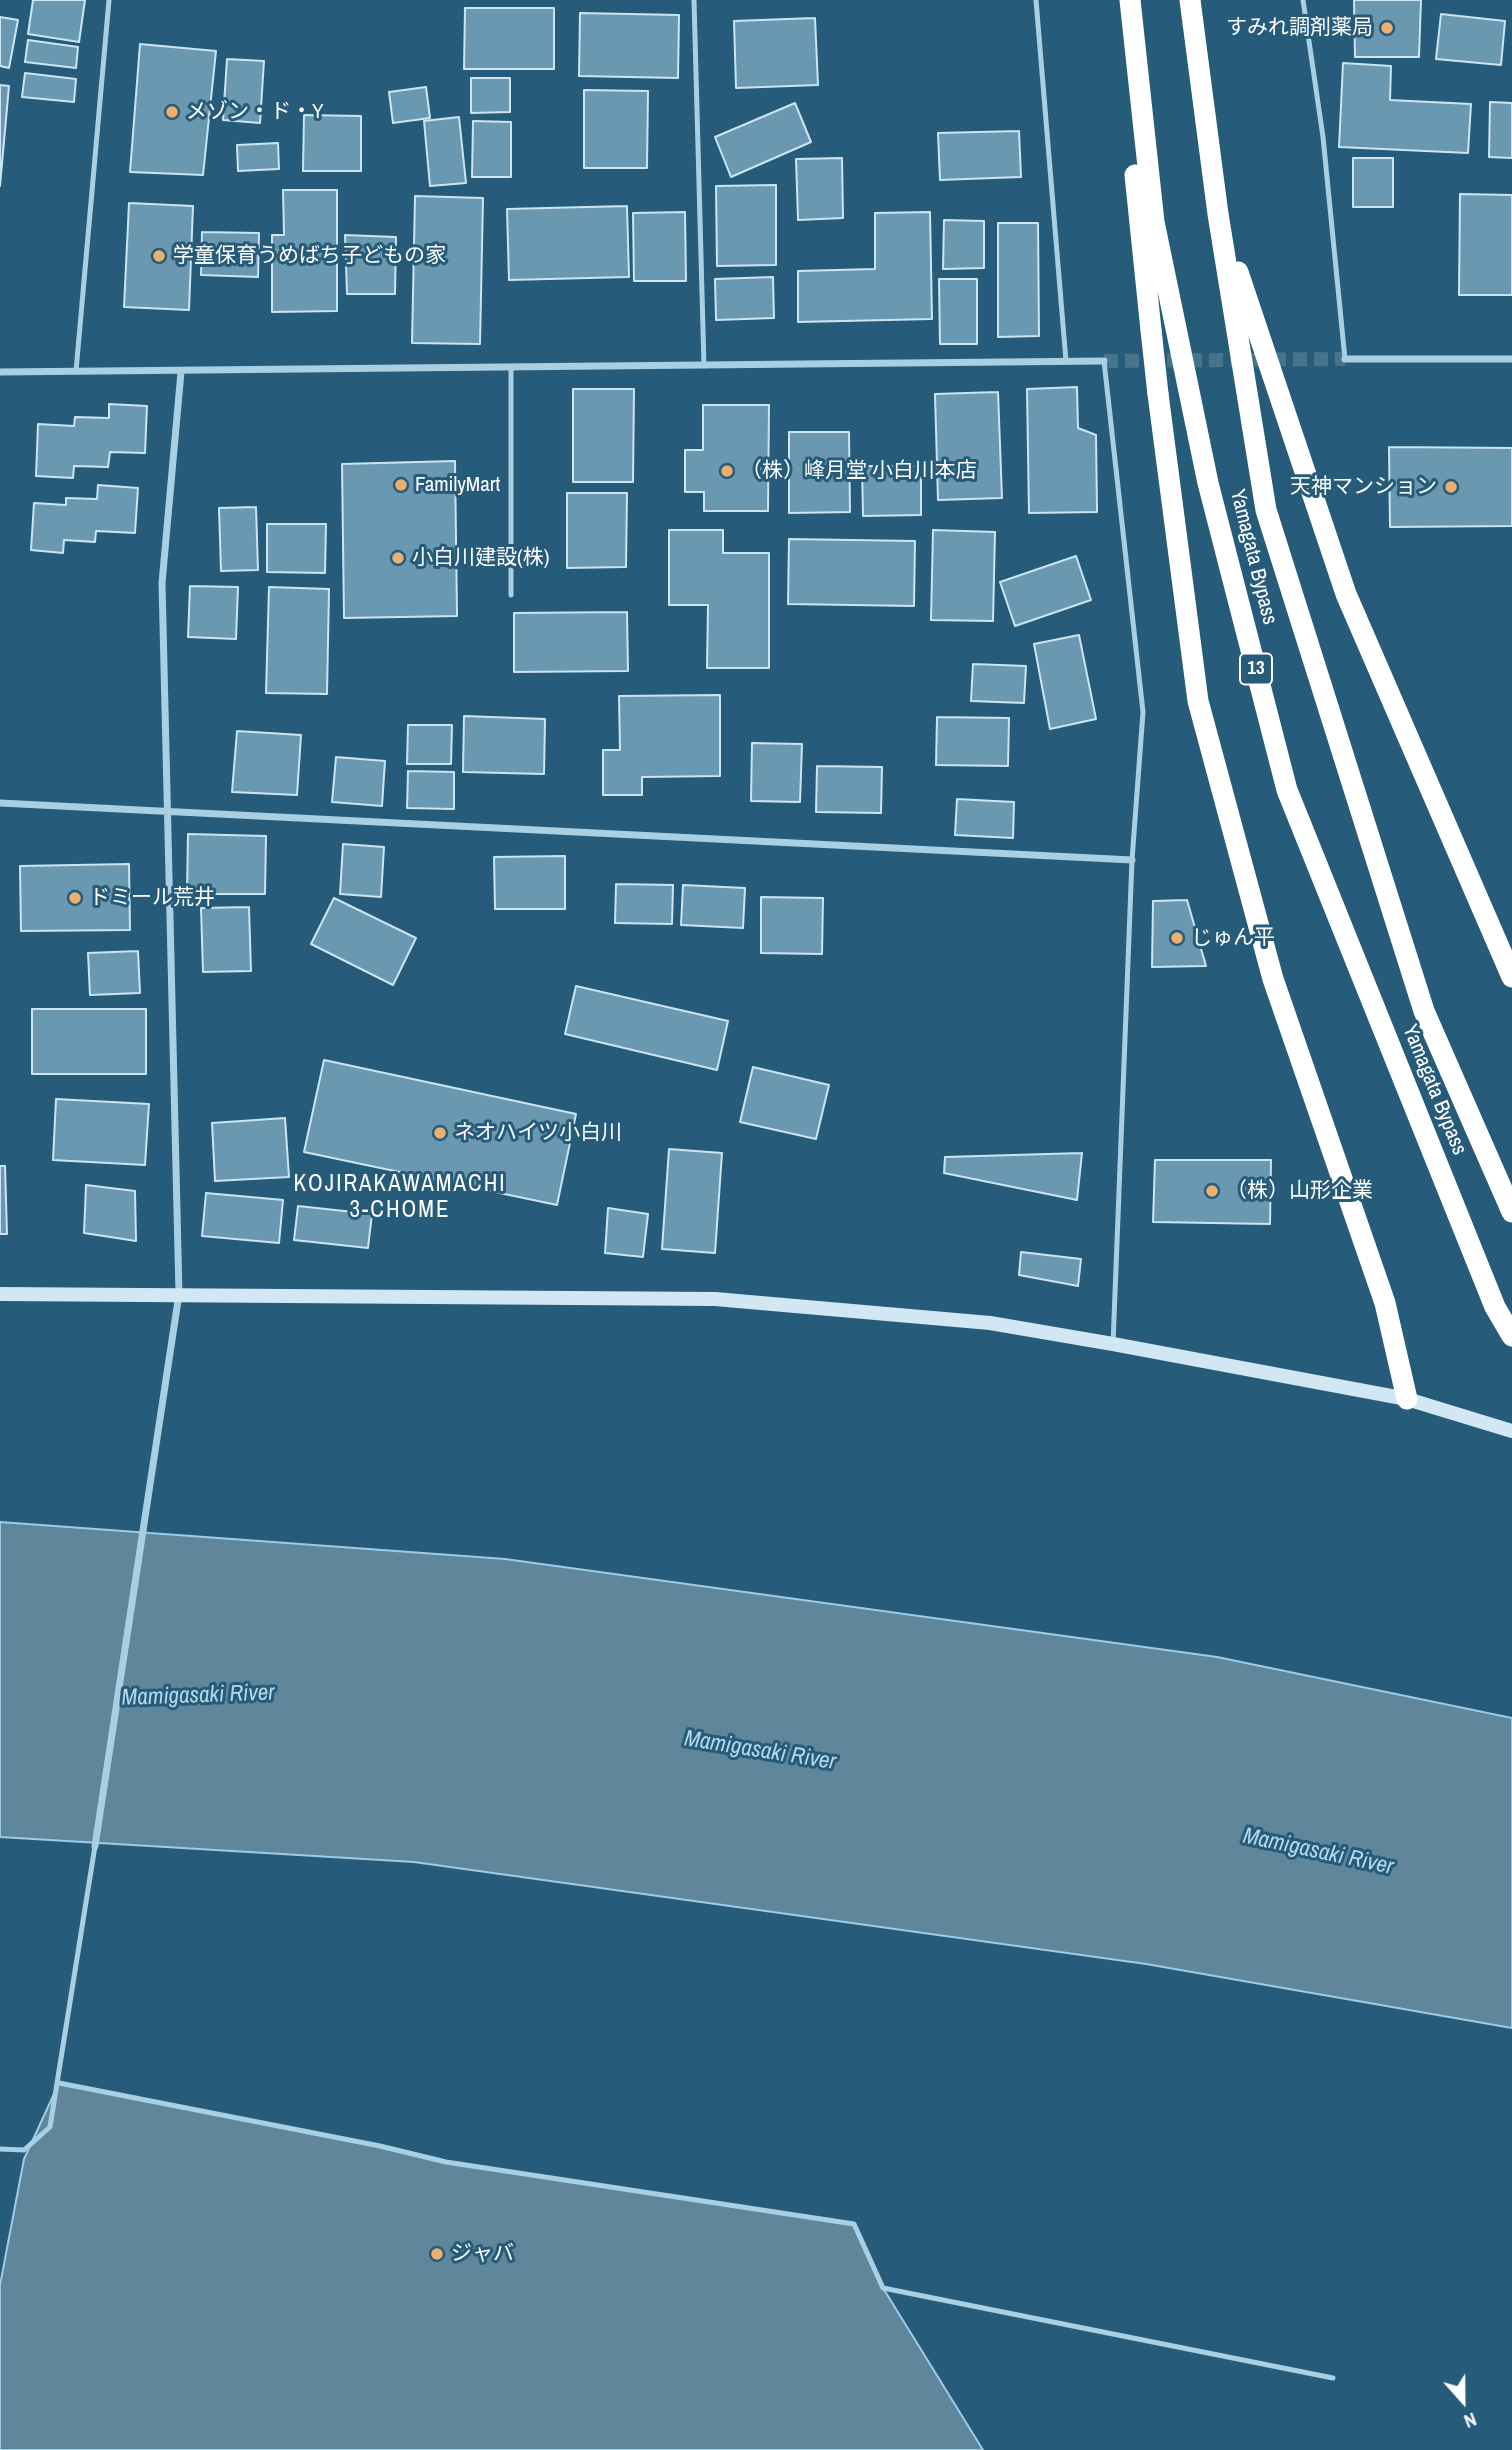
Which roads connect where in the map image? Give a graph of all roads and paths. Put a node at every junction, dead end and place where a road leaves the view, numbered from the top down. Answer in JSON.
{"nodes":[{"id":1,"x":109,"y":0,"type":"edge"},
{"id":2,"x":694,"y":0,"type":"edge"},
{"id":3,"x":1037,"y":0,"type":"edge"},
{"id":4,"x":1128,"y":0,"type":"edge"},
{"id":5,"x":1189,"y":0,"type":"edge"},
{"id":6,"x":1303,"y":0,"type":"edge"},
{"id":7,"x":1218,"y":214,"type":"junction"},
{"id":8,"x":1345,"y":359,"type":"joint"},
{"id":9,"x":1512,"y":359,"type":"edge"},
{"id":10,"x":1066,"y":361,"type":"junction"},
{"id":11,"x":1104,"y":361,"type":"joint"},
{"id":12,"x":704,"y":366,"type":"junction"},
{"id":13,"x":510,"y":368,"type":"junction"},
{"id":14,"x":76,"y":371,"type":"junction"},
{"id":15,"x":0,"y":372,"type":"edge"},
{"id":16,"x":181,"y":372,"type":"junction"},
{"id":17,"x":511,"y":595,"type":"dead end"},
{"id":18,"x":0,"y":803,"type":"edge"},
{"id":19,"x":167,"y":811,"type":"junction"},
{"id":20,"x":1132,"y":860,"type":"junction"},
{"id":21,"x":1512,"y":977,"type":"edge"},
{"id":22,"x":1512,"y":1212,"type":"edge"},
{"id":23,"x":0,"y":1294,"type":"edge"},
{"id":24,"x":178,"y":1294,"type":"junction"},
{"id":25,"x":1512,"y":1336,"type":"edge"},
{"id":26,"x":1113,"y":1344,"type":"junction"},
{"id":27,"x":1407,"y":1399,"type":"junction"},
{"id":28,"x":1512,"y":1431,"type":"edge"},
{"id":29,"x":95,"y":1846,"type":"joint"},
{"id":30,"x":59,"y":2083,"type":"junction"},
{"id":31,"x":0,"y":2149,"type":"edge"},
{"id":32,"x":1333,"y":2378,"type":"dead end"}],
"edges":[{"from":1,"to":14,"type":"lane"},
{"from":2,"to":12,"type":"lane"},
{"from":3,"to":10,"type":"lane"},
{"from":4,"to":25,"type":"highway","name":"Yamagata Bypass","number":"13"},
{"from":4,"to":27,"type":"highway","bridge":true},
{"from":5,"to":7,"type":"highway","name":"Yamagata Bypass"},
{"from":6,"to":8,"type":"lane"},
{"from":7,"to":21,"type":"highway"},
{"from":7,"to":22,"type":"highway","name":"Yamagata Bypass"},
{"from":8,"to":9,"type":"street"},
{"from":10,"to":11,"type":"street"},
{"from":10,"to":12,"type":"street"},
{"from":11,"to":20,"type":"lane"},
{"from":12,"to":13,"type":"street"},
{"from":13,"to":16,"type":"street"},
{"from":13,"to":17,"type":"lane"},
{"from":14,"to":15,"type":"street"},
{"from":14,"to":16,"type":"street"},
{"from":16,"to":19,"type":"street"},
{"from":18,"to":19,"type":"street"},
{"from":19,"to":20,"type":"street"},
{"from":19,"to":24,"type":"street"},
{"from":20,"to":26,"type":"lane"},
{"from":23,"to":24,"type":"street"},
{"from":24,"to":26,"type":"street"},
{"from":24,"to":29,"type":"street"},
{"from":26,"to":27,"type":"street"},
{"from":27,"to":28,"type":"street"},
{"from":29,"to":30,"type":"lane"},
{"from":30,"to":31,"type":"lane"},
{"from":30,"to":32,"type":"lane"}]}
